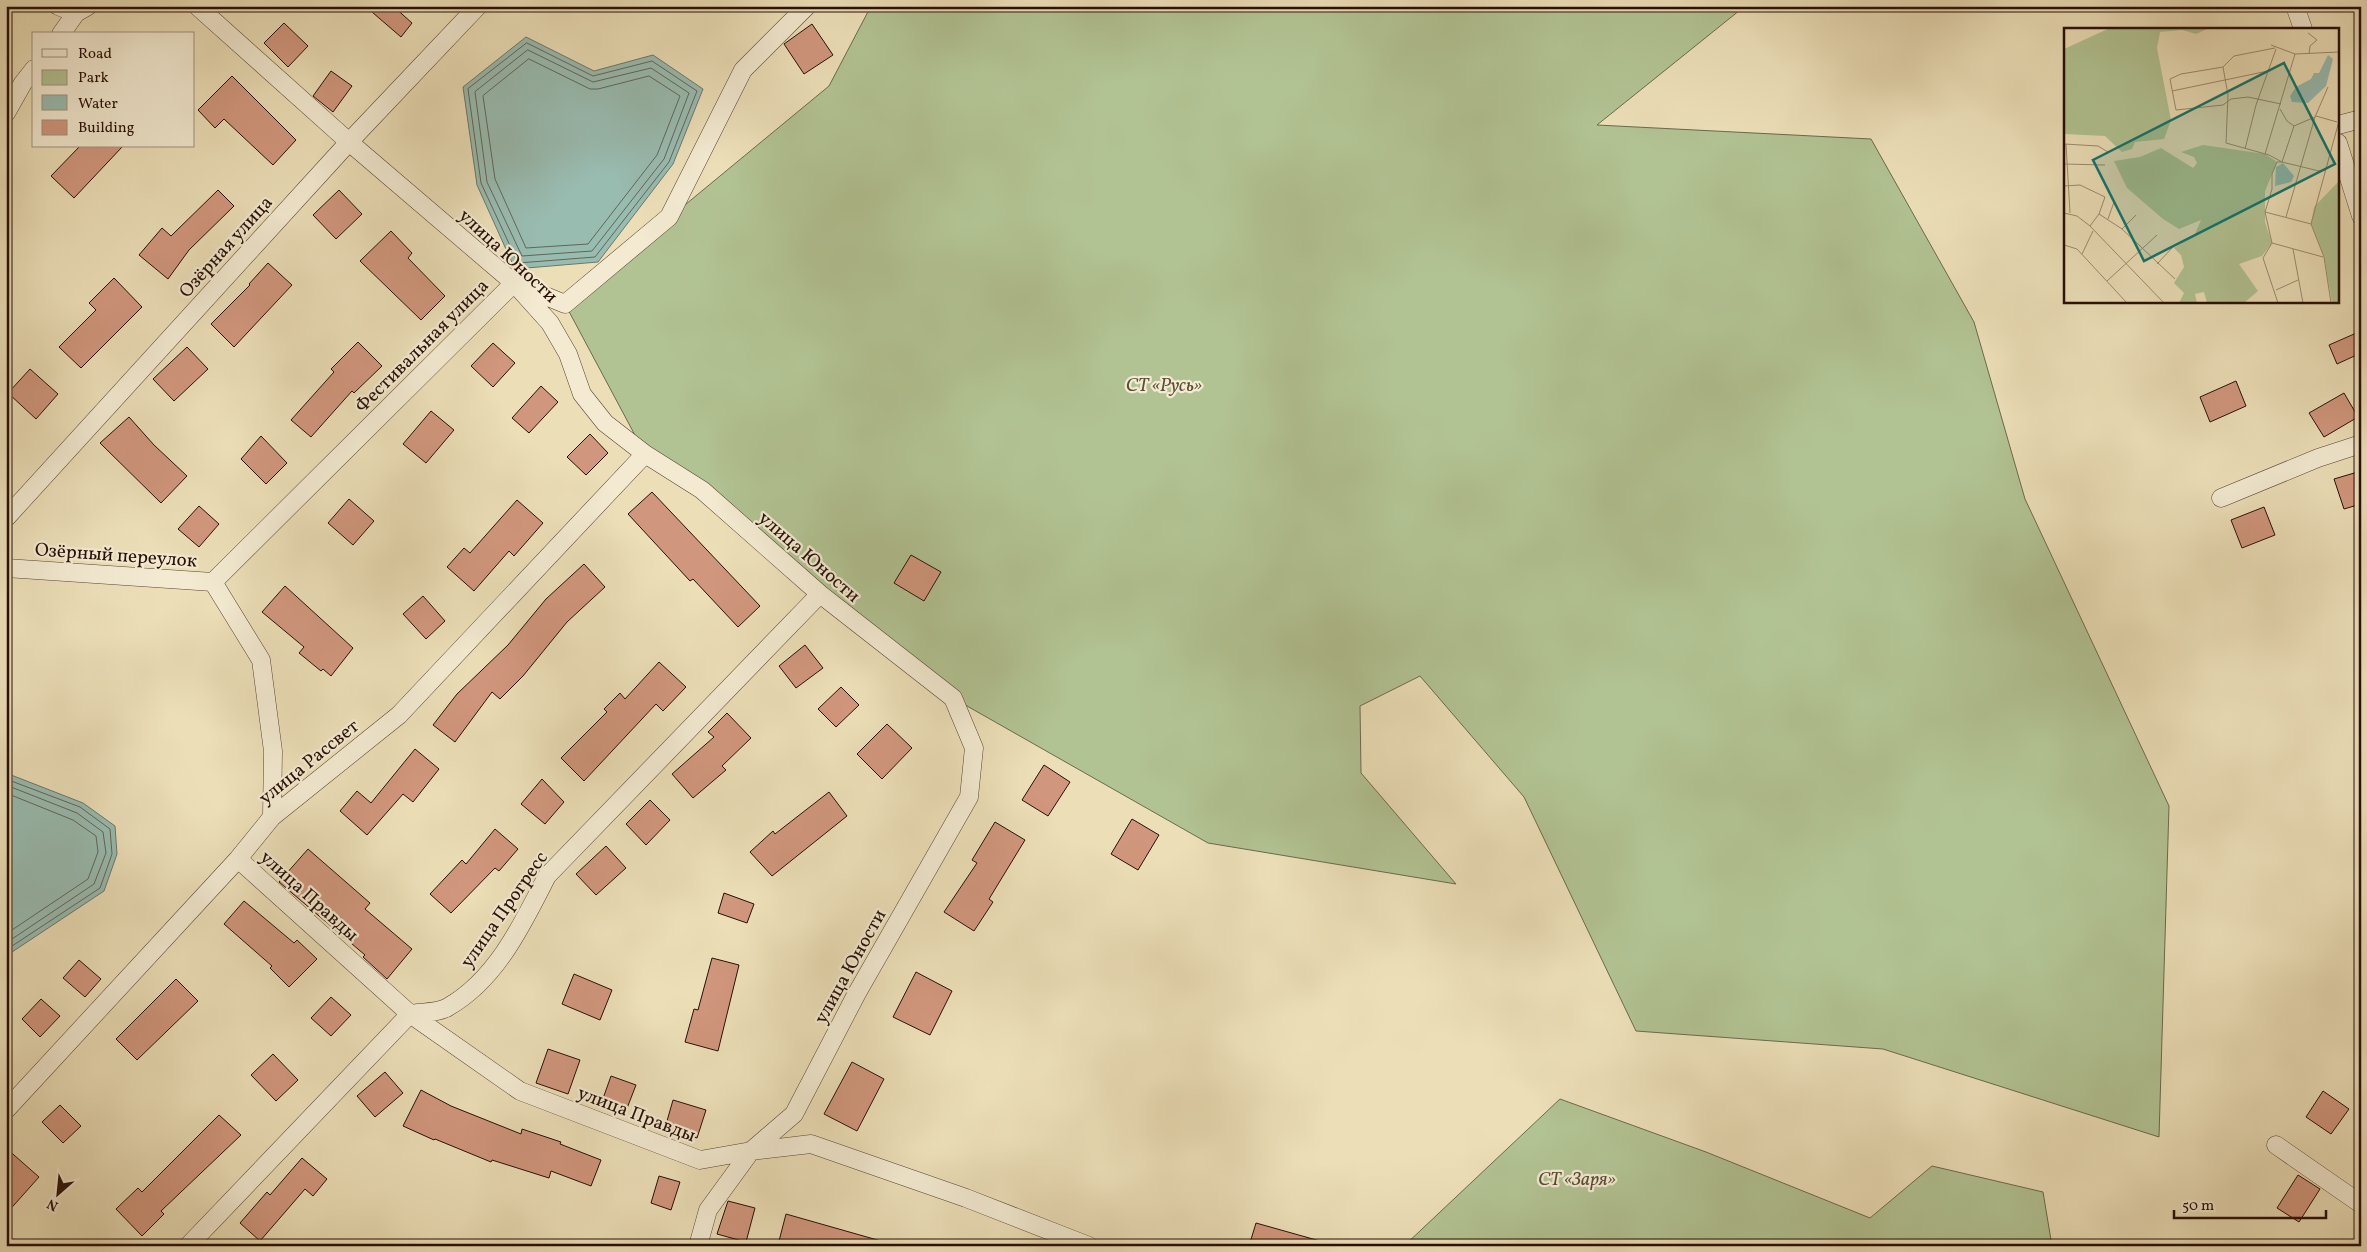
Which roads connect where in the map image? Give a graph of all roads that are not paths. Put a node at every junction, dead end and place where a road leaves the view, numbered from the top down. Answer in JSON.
{"nodes":[{"id":1,"x":58,"y":6,"type":"edge"},
{"id":2,"x":197,"y":6,"type":"edge"},
{"id":3,"x":478,"y":6,"type":"edge"},
{"id":4,"x":808,"y":6,"type":"edge"},
{"id":5,"x":2296,"y":6,"type":"edge"},
{"id":6,"x":82,"y":10,"type":"edge"},
{"id":7,"x":2302,"y":28,"type":"edge"},
{"id":8,"x":63,"y":32,"type":"edge"},
{"id":9,"x":32,"y":71,"type":"edge"},
{"id":10,"x":6,"y":113,"type":"edge"},
{"id":11,"x":2361,"y":118,"type":"edge"},
{"id":12,"x":2340,"y":124,"type":"edge"},
{"id":13,"x":349,"y":142,"type":"junction"},
{"id":14,"x":2340,"y":149,"type":"edge"},
{"id":15,"x":2361,"y":216,"type":"edge"},
{"id":16,"x":514,"y":283,"type":"junction"},
{"id":17,"x":2361,"y":444,"type":"edge"},
{"id":18,"x":645,"y":454,"type":"junction"},
{"id":19,"x":2222,"y":498,"type":"dead end"},
{"id":20,"x":6,"y":518,"type":"edge"},
{"id":21,"x":6,"y":568,"type":"edge"},
{"id":22,"x":213,"y":582,"type":"junction"},
{"id":23,"x":820,"y":594,"type":"junction"},
{"id":24,"x":272,"y":817,"type":"junction"},
{"id":25,"x":238,"y":859,"type":"junction"},
{"id":26,"x":410,"y":1014,"type":"junction"},
{"id":27,"x":6,"y":1110,"type":"edge"},
{"id":28,"x":2276,"y":1146,"type":"dead end"},
{"id":29,"x":751,"y":1151,"type":"junction"},
{"id":30,"x":2361,"y":1204,"type":"edge"},
{"id":31,"x":188,"y":1246,"type":"edge"},
{"id":32,"x":698,"y":1246,"type":"edge"},
{"id":33,"x":1089,"y":1246,"type":"edge"}],
"edges":[{"from":1,"to":6,"type":"street"},
{"from":2,"to":13,"type":"street","name":"улица Юности"},
{"from":3,"to":13,"type":"street","name":"Озёрная улица"},
{"from":4,"to":16,"type":"street","name":"Фестивальная улица"},
{"from":5,"to":7,"type":"street"},
{"from":6,"to":8,"type":"street"},
{"from":9,"to":10,"type":"street"},
{"from":11,"to":12,"type":"street"},
{"from":13,"to":16,"type":"street","name":"улица Юности"},
{"from":13,"to":20,"type":"street","name":"Озёрная улица"},
{"from":14,"to":15,"type":"street"},
{"from":16,"to":18,"type":"street","name":"улица Юности"},
{"from":16,"to":22,"type":"street","name":"Фестивальная улица"},
{"from":17,"to":19,"type":"street"},
{"from":18,"to":23,"type":"street","name":"улица Юности"},
{"from":18,"to":24,"type":"street","name":"улица Рассвет"},
{"from":21,"to":22,"type":"street","name":"Озёрный переулок"},
{"from":22,"to":24,"type":"street","name":"Озёрный переулок"},
{"from":23,"to":26,"type":"street","name":"улица Прогресс"},
{"from":23,"to":29,"type":"street","name":"улица Юности"},
{"from":24,"to":25,"type":"street","name":"улица Рассвет"},
{"from":25,"to":26,"type":"street","name":"улица Правды"},
{"from":25,"to":27,"type":"street","name":"улица Рассвет"},
{"from":26,"to":29,"type":"street","name":"улица Правды"},
{"from":26,"to":31,"type":"street"},
{"from":28,"to":30,"type":"street"},
{"from":29,"to":32,"type":"street","name":"улица Юности"},
{"from":29,"to":33,"type":"street","name":"улица Правды"}]}
